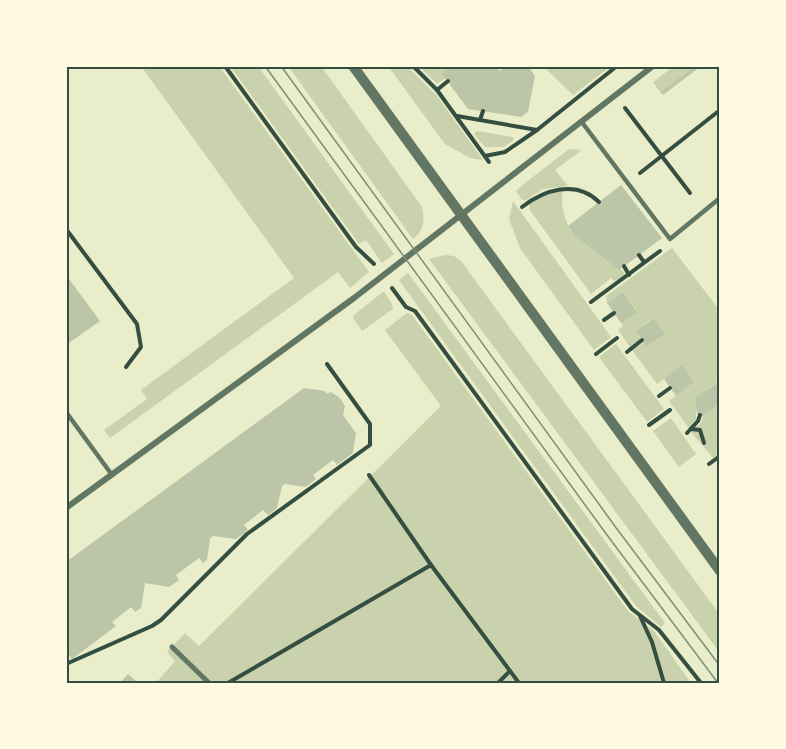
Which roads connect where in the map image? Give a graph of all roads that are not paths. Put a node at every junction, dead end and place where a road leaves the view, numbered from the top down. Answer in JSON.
{"nodes":[{"id":1,"x":353,"y":66,"type":"edge"},
{"id":2,"x":653,"y":66,"type":"edge"},
{"id":3,"x":581,"y":122,"type":"junction"},
{"id":4,"x":720,"y":198,"type":"edge"},
{"id":5,"x":462,"y":215,"type":"junction"},
{"id":6,"x":66,"y":412,"type":"edge"},
{"id":7,"x":112,"y":475,"type":"junction"},
{"id":8,"x":66,"y":508,"type":"edge"},
{"id":9,"x":720,"y":571,"type":"edge"},
{"id":10,"x":172,"y":647,"type":"dead end"},
{"id":11,"x":209,"y":683,"type":"edge"}],
"edges":[{"from":1,"to":5,"type":"street"},
{"from":2,"to":3,"type":"street"},
{"from":3,"to":4,"type":"lane"},
{"from":3,"to":5,"type":"street"},
{"from":5,"to":7,"type":"street"},
{"from":5,"to":9,"type":"street"},
{"from":6,"to":7,"type":"lane"},
{"from":7,"to":8,"type":"street"},
{"from":10,"to":11,"type":"street"}]}
